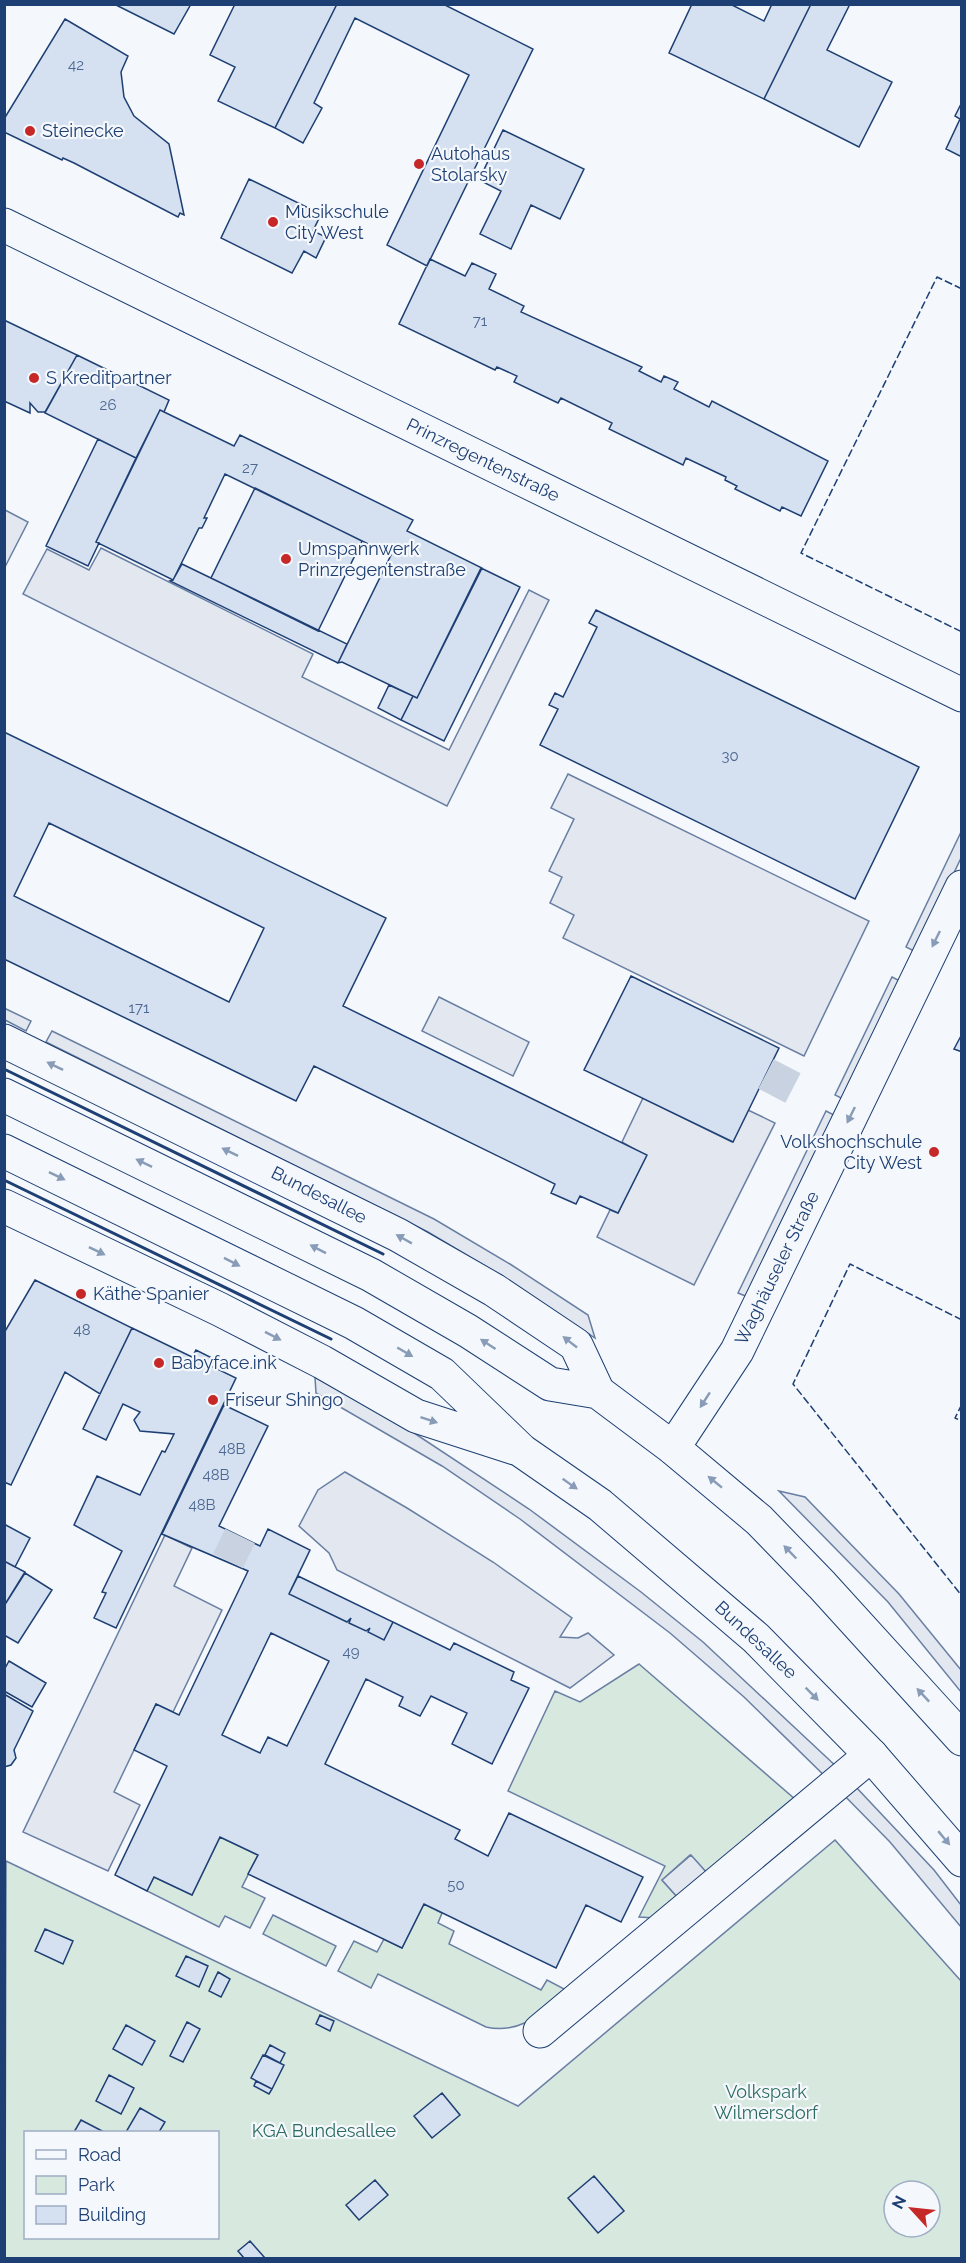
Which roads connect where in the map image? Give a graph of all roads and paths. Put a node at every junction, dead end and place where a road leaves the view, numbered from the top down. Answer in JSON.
{"nodes":[{"id":1,"x":4,"y":225,"type":"edge"},
{"id":2,"x":962,"y":695,"type":"edge"},
{"id":3,"x":962,"y":887,"type":"edge"},
{"id":4,"x":4,"y":1041,"type":"edge"},
{"id":5,"x":4,"y":1095,"type":"edge"},
{"id":6,"x":4,"y":1151,"type":"edge"},
{"id":7,"x":4,"y":1206,"type":"edge"},
{"id":8,"x":598,"y":1392,"type":"junction"},
{"id":9,"x":673,"y":1448,"type":"junction"},
{"id":10,"x":522,"y":1451,"type":"junction"},
{"id":11,"x":962,"y":1739,"type":"edge"},
{"id":12,"x":872,"y":1755,"type":"junction"},
{"id":13,"x":962,"y":1860,"type":"edge"},
{"id":14,"x":540,"y":2031,"type":"dead end"}],
"edges":[{"from":1,"to":2,"type":"main road","name":"Prinzregentenstraße"},
{"from":3,"to":9,"type":"main road","name":"Waghäuseler Straße","one_way":true},
{"from":8,"to":4,"type":"main road","name":"Bundesallee","one_way":true},
{"from":8,"to":5,"type":"main road","name":"Bundesallee","one_way":true},
{"from":6,"to":10,"type":"main road","name":"Bundesallee","one_way":true},
{"from":7,"to":10,"type":"main road","name":"Bundesallee","one_way":true},
{"from":8,"to":9,"type":"main road","name":"Bundesallee"},
{"from":11,"to":9,"type":"main road","name":"Bundesallee","one_way":true},
{"from":10,"to":12,"type":"main road","name":"Bundesallee","one_way":true},
{"from":12,"to":13,"type":"main road","name":"Bundesallee","one_way":true},
{"from":12,"to":14,"type":"main road"}]}
